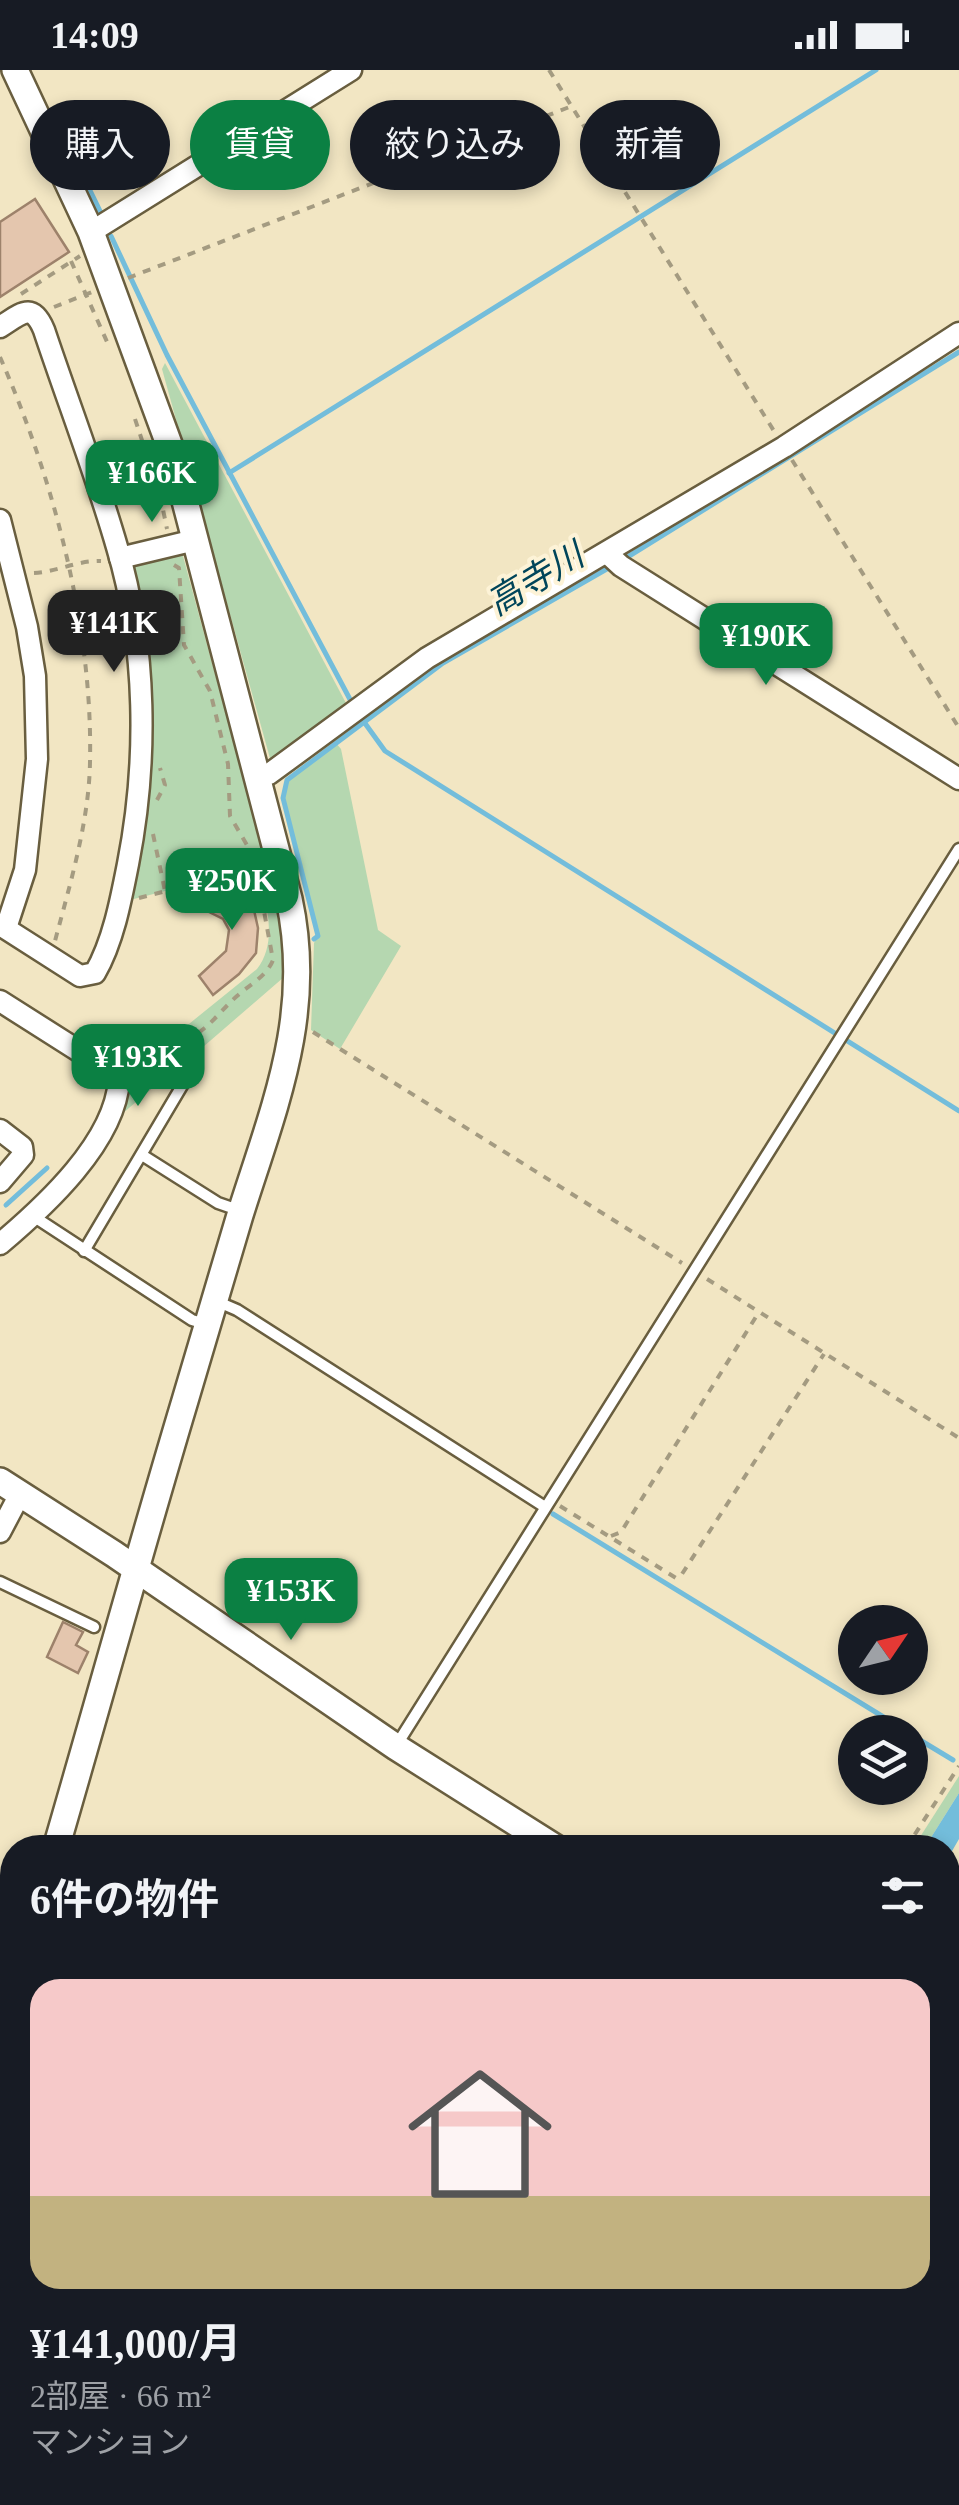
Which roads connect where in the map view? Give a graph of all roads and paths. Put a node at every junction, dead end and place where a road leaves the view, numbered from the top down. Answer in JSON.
{"nodes":[{"id":1,"x":350,"y":70,"type":"edge"},
{"id":2,"x":549,"y":70,"type":"edge"},
{"id":3,"x":13,"y":76,"type":"edge"},
{"id":4,"x":572,"y":106,"type":"junction"},
{"id":5,"x":86,"y":243,"type":"junction"},
{"id":6,"x":71,"y":261,"type":"junction"},
{"id":7,"x":129,"y":278,"type":"dead end"},
{"id":8,"x":92,"y":292,"type":"dead end"},
{"id":9,"x":14,"y":298,"type":"dead end"},
{"id":10,"x":55,"y":306,"type":"dead end"},
{"id":11,"x":0,"y":327,"type":"edge"},
{"id":12,"x":959,"y":333,"type":"edge"},
{"id":13,"x":112,"y":354,"type":"dead end"},
{"id":14,"x":0,"y":357,"type":"edge"},
{"id":15,"x":133,"y":406,"type":"dead end"},
{"id":16,"x":784,"y":447,"type":"junction"},
{"id":17,"x":0,"y":520,"type":"edge"},
{"id":18,"x":168,"y":534,"type":"dead end"},
{"id":19,"x":195,"y":540,"type":"junction"},
{"id":20,"x":607,"y":552,"type":"junction"},
{"id":21,"x":120,"y":558,"type":"junction"},
{"id":22,"x":170,"y":563,"type":"dead end"},
{"id":23,"x":68,"y":566,"type":"junction"},
{"id":24,"x":25,"y":576,"type":"dead end"},
{"id":25,"x":959,"y":728,"type":"edge"},
{"id":26,"x":158,"y":764,"type":"dead end"},
{"id":27,"x":259,"y":777,"type":"junction"},
{"id":28,"x":959,"y":779,"type":"edge"},
{"id":29,"x":959,"y":849,"type":"edge"},
{"id":30,"x":256,"y":868,"type":"junction"},
{"id":31,"x":164,"y":891,"type":"junction"},
{"id":32,"x":120,"y":898,"type":"junction"},
{"id":33,"x":3,"y":926,"type":"edge"},
{"id":34,"x":46,"y":956,"type":"junction"},
{"id":35,"x":0,"y":1001,"type":"edge"},
{"id":36,"x":294,"y":1028,"type":"junction"},
{"id":37,"x":186,"y":1040,"type":"dead end"},
{"id":38,"x":166,"y":1053,"type":"dead end"},
{"id":39,"x":128,"y":1082,"type":"dead end"},
{"id":40,"x":183,"y":1084,"type":"dead end"},
{"id":41,"x":0,"y":1130,"type":"edge"},
{"id":42,"x":142,"y":1155,"type":"junction"},
{"id":43,"x":0,"y":1182,"type":"edge"},
{"id":44,"x":242,"y":1212,"type":"junction"},
{"id":45,"x":33,"y":1216,"type":"junction"},
{"id":46,"x":0,"y":1244,"type":"edge"},
{"id":47,"x":84,"y":1251,"type":"junction"},
{"id":48,"x":696,"y":1272,"type":"junction"},
{"id":49,"x":760,"y":1312,"type":"junction"},
{"id":50,"x":211,"y":1313,"type":"junction"},
{"id":51,"x":824,"y":1352,"type":"junction"},
{"id":52,"x":959,"y":1438,"type":"edge"},
{"id":53,"x":10,"y":1488,"type":"edge"},
{"id":54,"x":548,"y":1504,"type":"junction"},
{"id":55,"x":0,"y":1532,"type":"edge"},
{"id":56,"x":607,"y":1534,"type":"junction"},
{"id":57,"x":136,"y":1570,"type":"junction"},
{"id":58,"x":0,"y":1582,"type":"edge"},
{"id":59,"x":94,"y":1627,"type":"dead end"},
{"id":60,"x":396,"y":1747,"type":"junction"},
{"id":61,"x":959,"y":1766,"type":"edge"},
{"id":62,"x":60,"y":1835,"type":"edge"},
{"id":63,"x":535,"y":1835,"type":"edge"},
{"id":64,"x":914,"y":1835,"type":"edge"}],
"edges":[{"from":1,"to":5,"type":"street"},
{"from":2,"to":4,"type":"path"},
{"from":3,"to":5,"type":"street"},
{"from":4,"to":7,"type":"path"},
{"from":4,"to":16,"type":"path"},
{"from":5,"to":6,"type":"path"},
{"from":5,"to":19,"type":"street"},
{"from":6,"to":9,"type":"path"},
{"from":6,"to":13,"type":"path"},
{"from":8,"to":10,"type":"path"},
{"from":11,"to":21,"type":"street"},
{"from":12,"to":16,"type":"street"},
{"from":14,"to":23,"type":"path"},
{"from":15,"to":18,"type":"path"},
{"from":16,"to":20,"type":"street"},
{"from":16,"to":25,"type":"path"},
{"from":17,"to":33,"type":"street"},
{"from":19,"to":21,"type":"street"},
{"from":19,"to":27,"type":"street"},
{"from":20,"to":27,"type":"street"},
{"from":20,"to":28,"type":"street"},
{"from":21,"to":23,"type":"path"},
{"from":21,"to":32,"type":"street"},
{"from":22,"to":30,"type":"path"},
{"from":23,"to":24,"type":"path"},
{"from":23,"to":34,"type":"path"},
{"from":26,"to":31,"type":"path"},
{"from":27,"to":36,"type":"street"},
{"from":29,"to":48,"type":"lane"},
{"from":30,"to":31,"type":"path"},
{"from":30,"to":37,"type":"path"},
{"from":31,"to":32,"type":"path"},
{"from":32,"to":34,"type":"street"},
{"from":33,"to":34,"type":"street"},
{"from":35,"to":45,"type":"street"},
{"from":36,"to":44,"type":"street"},
{"from":36,"to":48,"type":"path"},
{"from":38,"to":39,"type":"path"},
{"from":40,"to":42,"type":"lane"},
{"from":41,"to":43,"type":"street"},
{"from":42,"to":44,"type":"lane"},
{"from":42,"to":47,"type":"lane"},
{"from":44,"to":50,"type":"street"},
{"from":45,"to":46,"type":"street"},
{"from":45,"to":47,"type":"lane"},
{"from":47,"to":50,"type":"lane"},
{"from":48,"to":49,"type":"path"},
{"from":48,"to":54,"type":"lane"},
{"from":49,"to":51,"type":"path"},
{"from":49,"to":56,"type":"path"},
{"from":50,"to":54,"type":"lane"},
{"from":50,"to":57,"type":"street"},
{"from":51,"to":52,"type":"path"},
{"from":51,"to":56,"type":"path"},
{"from":53,"to":55,"type":"street"},
{"from":53,"to":57,"type":"street"},
{"from":54,"to":56,"type":"path"},
{"from":54,"to":60,"type":"lane"},
{"from":57,"to":60,"type":"street"},
{"from":57,"to":62,"type":"street"},
{"from":58,"to":59,"type":"lane"},
{"from":60,"to":63,"type":"street"},
{"from":61,"to":64,"type":"path"}]}
